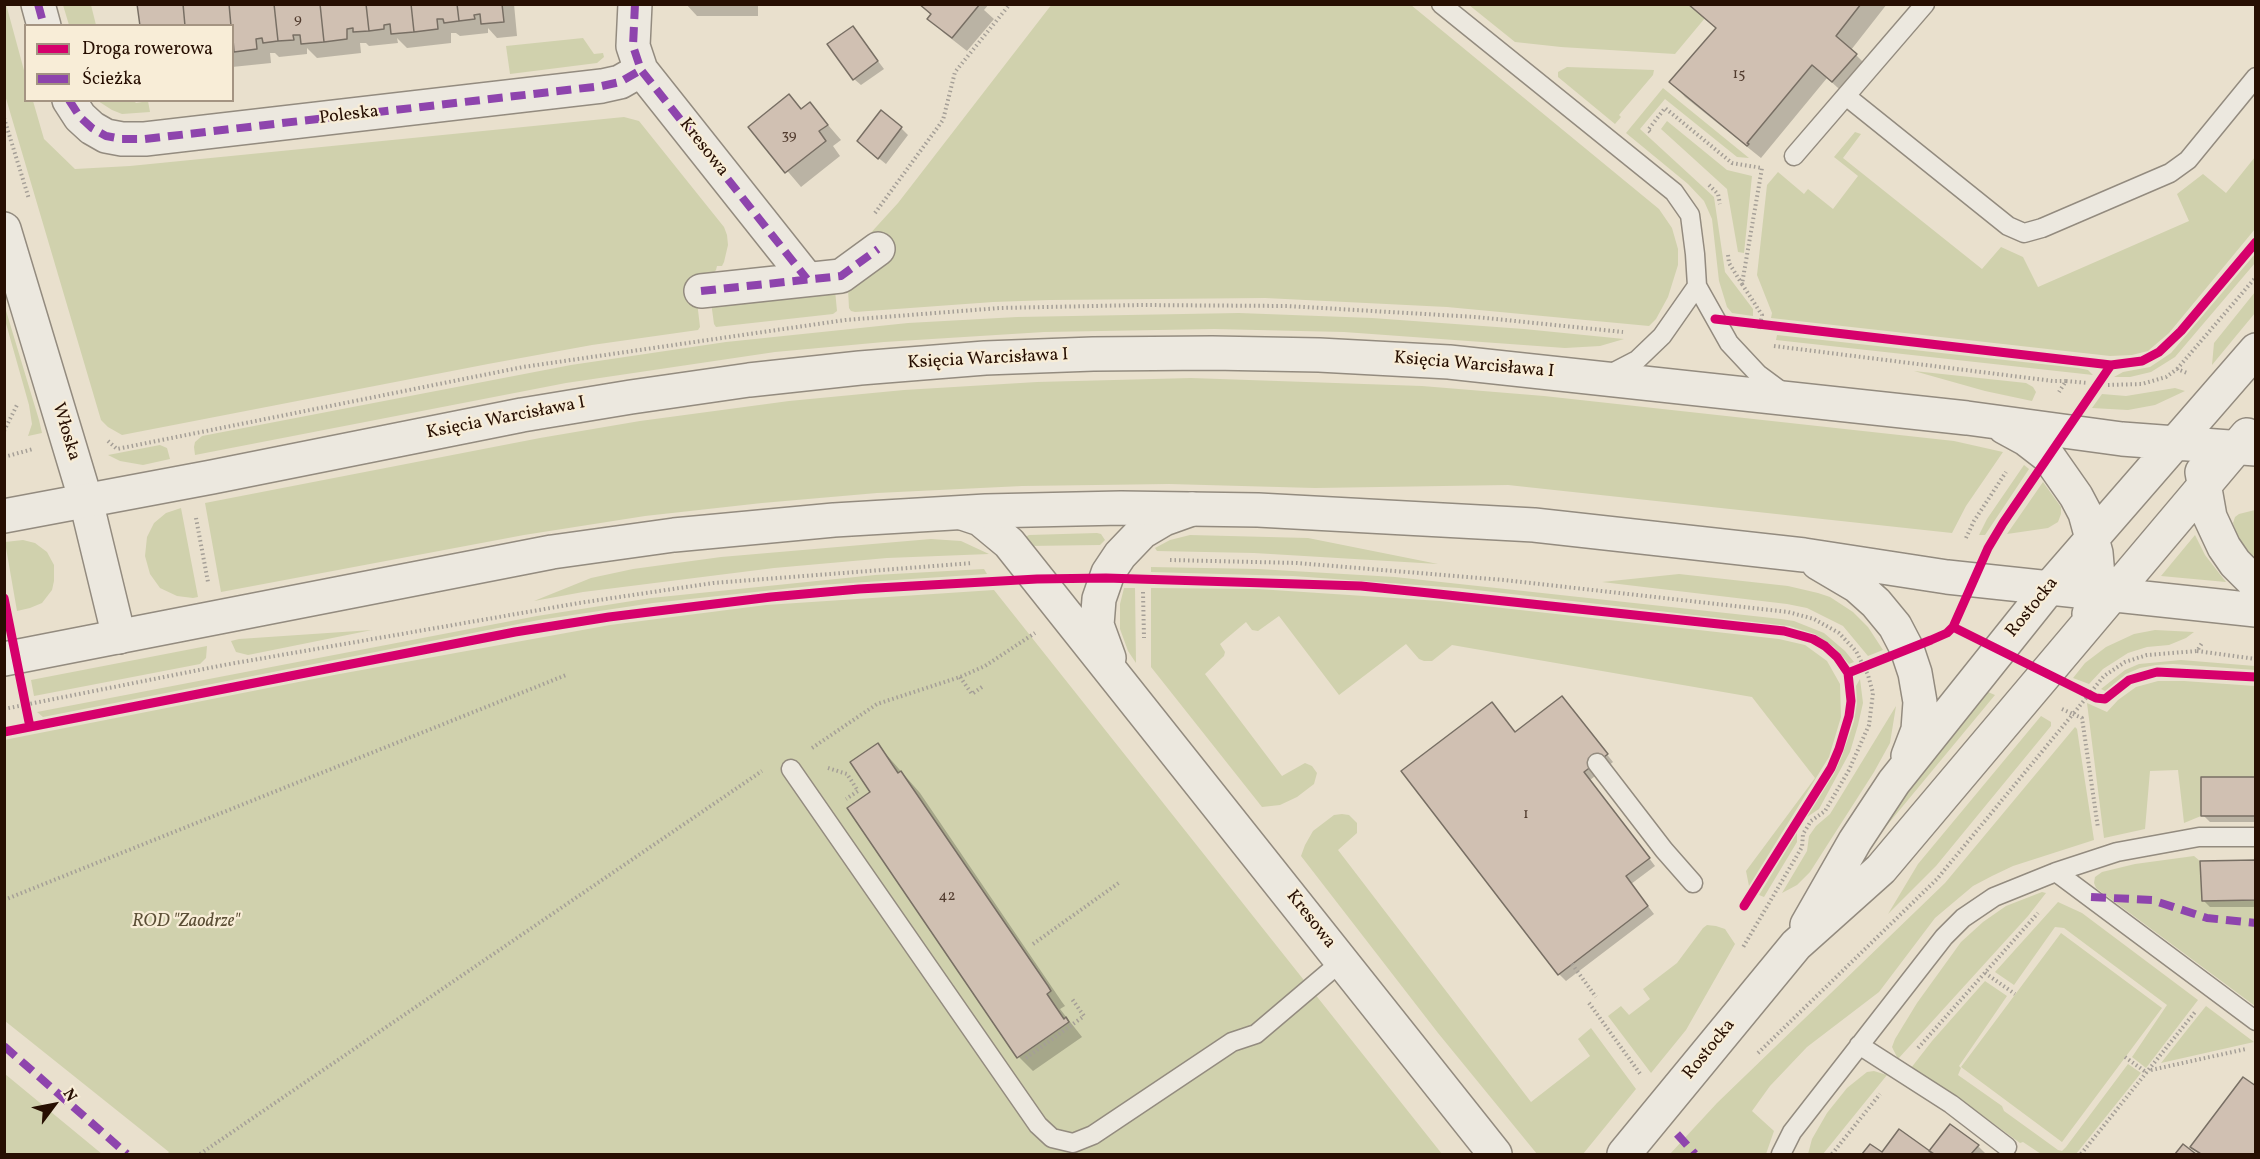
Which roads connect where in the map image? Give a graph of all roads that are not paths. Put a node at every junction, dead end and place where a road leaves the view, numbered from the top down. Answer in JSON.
{"nodes":[{"id":1,"x":38,"y":4,"type":"edge"},
{"id":2,"x":635,"y":4,"type":"edge"},
{"id":3,"x":1441,"y":4,"type":"edge"},
{"id":4,"x":1925,"y":4,"type":"edge"},
{"id":5,"x":43,"y":24,"type":"edge"},
{"id":6,"x":641,"y":70,"type":"junction"},
{"id":7,"x":2256,"y":76,"type":"edge"},
{"id":8,"x":1846,"y":96,"type":"junction"},
{"id":9,"x":70,"y":102,"type":"edge"},
{"id":10,"x":1794,"y":156,"type":"dead end"},
{"id":11,"x":4,"y":229,"type":"edge"},
{"id":12,"x":872,"y":235,"type":"road end"},
{"id":13,"x":807,"y":279,"type":"junction"},
{"id":14,"x":1697,"y":286,"type":"junction"},
{"id":15,"x":701,"y":291,"type":"dead end"},
{"id":16,"x":2256,"y":350,"type":"edge"},
{"id":17,"x":1603,"y":377,"type":"junction"},
{"id":18,"x":1791,"y":398,"type":"junction"},
{"id":19,"x":1982,"y":420,"type":"junction"},
{"id":20,"x":2249,"y":441,"type":"edge"},
{"id":21,"x":2188,"y":444,"type":"junction"},
{"id":22,"x":2204,"y":487,"type":"junction"},
{"id":23,"x":86,"y":501,"type":"junction"},
{"id":24,"x":1192,"y":509,"type":"junction"},
{"id":25,"x":962,"y":513,"type":"junction"},
{"id":26,"x":4,"y":516,"type":"edge"},
{"id":27,"x":2093,"y":537,"type":"junction"},
{"id":28,"x":1804,"y":555,"type":"junction"},
{"id":29,"x":2256,"y":584,"type":"edge"},
{"id":30,"x":2049,"y":588,"type":"junction"},
{"id":31,"x":2103,"y":595,"type":"junction"},
{"id":32,"x":2256,"y":610,"type":"edge"},
{"id":33,"x":119,"y":638,"type":"junction"},
{"id":34,"x":10,"y":658,"type":"edge"},
{"id":35,"x":1124,"y":687,"type":"junction"},
{"id":36,"x":1597,"y":762,"type":"dead end"},
{"id":37,"x":791,"y":769,"type":"dead end"},
{"id":38,"x":1903,"y":770,"type":"junction"},
{"id":39,"x":2256,"y":837,"type":"edge"},
{"id":40,"x":2056,"y":872,"type":"junction"},
{"id":41,"x":1693,"y":883,"type":"dead end"},
{"id":42,"x":1796,"y":945,"type":"junction"},
{"id":43,"x":1342,"y":961,"type":"junction"},
{"id":44,"x":2256,"y":1021,"type":"edge"},
{"id":45,"x":1859,"y":1045,"type":"junction"},
{"id":46,"x":2007,"y":1147,"type":"dead end"},
{"id":47,"x":1496,"y":1155,"type":"edge"},
{"id":48,"x":1624,"y":1155,"type":"edge"},
{"id":49,"x":1781,"y":1155,"type":"edge"}],
"edges":[{"from":1,"to":5,"type":"street"},
{"from":2,"to":6,"type":"street","name":"Kresowa"},
{"from":3,"to":14,"type":"lane"},
{"from":4,"to":8,"type":"lane"},
{"from":6,"to":9,"type":"street","name":"Poleska"},
{"from":6,"to":13,"type":"street","name":"Kresowa"},
{"from":7,"to":8,"type":"lane"},
{"from":8,"to":10,"type":"lane"},
{"from":11,"to":23,"type":"street","name":"Włoska"},
{"from":12,"to":13,"type":"street"},
{"from":13,"to":15,"type":"street"},
{"from":14,"to":17,"type":"lane"},
{"from":14,"to":18,"type":"lane"},
{"from":16,"to":21,"type":"street","name":"Rostocka"},
{"from":17,"to":18,"type":"street","name":"Księcia Warcisława I"},
{"from":17,"to":23,"type":"street","name":"Księcia Warcisława I"},
{"from":18,"to":19,"type":"street","name":"Księcia Warcisława I"},
{"from":19,"to":21,"type":"street","name":"Księcia Warcisława I"},
{"from":19,"to":27,"type":"street","name":"Księcia Warcisława I"},
{"from":20,"to":21,"type":"street","name":"Księcia Warcisława I"},
{"from":20,"to":22,"type":"street","name":"Rostocka"},
{"from":21,"to":22,"type":"street"},
{"from":21,"to":27,"type":"street","name":"Rostocka"},
{"from":22,"to":29,"type":"street"},
{"from":22,"to":31,"type":"street","name":"Rostocka"},
{"from":23,"to":26,"type":"street","name":"Księcia Warcisława I"},
{"from":23,"to":33,"type":"street","name":"Włoska"},
{"from":24,"to":25,"type":"street"},
{"from":24,"to":28,"type":"street"},
{"from":24,"to":35,"type":"street","name":"Kresowa"},
{"from":25,"to":33,"type":"street"},
{"from":25,"to":35,"type":"street","name":"Kresowa"},
{"from":27,"to":30,"type":"street","name":"Rostocka"},
{"from":27,"to":31,"type":"street","name":"Księcia Warcisława I"},
{"from":28,"to":30,"type":"street"},
{"from":28,"to":38,"type":"street"},
{"from":30,"to":31,"type":"street"},
{"from":30,"to":38,"type":"street","name":"Rostocka"},
{"from":31,"to":32,"type":"street"},
{"from":31,"to":42,"type":"street","name":"Rostocka"},
{"from":33,"to":34,"type":"street"},
{"from":35,"to":43,"type":"street","name":"Kresowa"},
{"from":36,"to":41,"type":"lane"},
{"from":37,"to":43,"type":"lane"},
{"from":38,"to":42,"type":"street","name":"Rostocka"},
{"from":39,"to":40,"type":"lane"},
{"from":40,"to":44,"type":"lane"},
{"from":40,"to":45,"type":"lane"},
{"from":42,"to":48,"type":"street","name":"Rostocka"},
{"from":43,"to":47,"type":"street","name":"Kresowa"},
{"from":45,"to":46,"type":"lane"},
{"from":45,"to":49,"type":"lane"}]}
